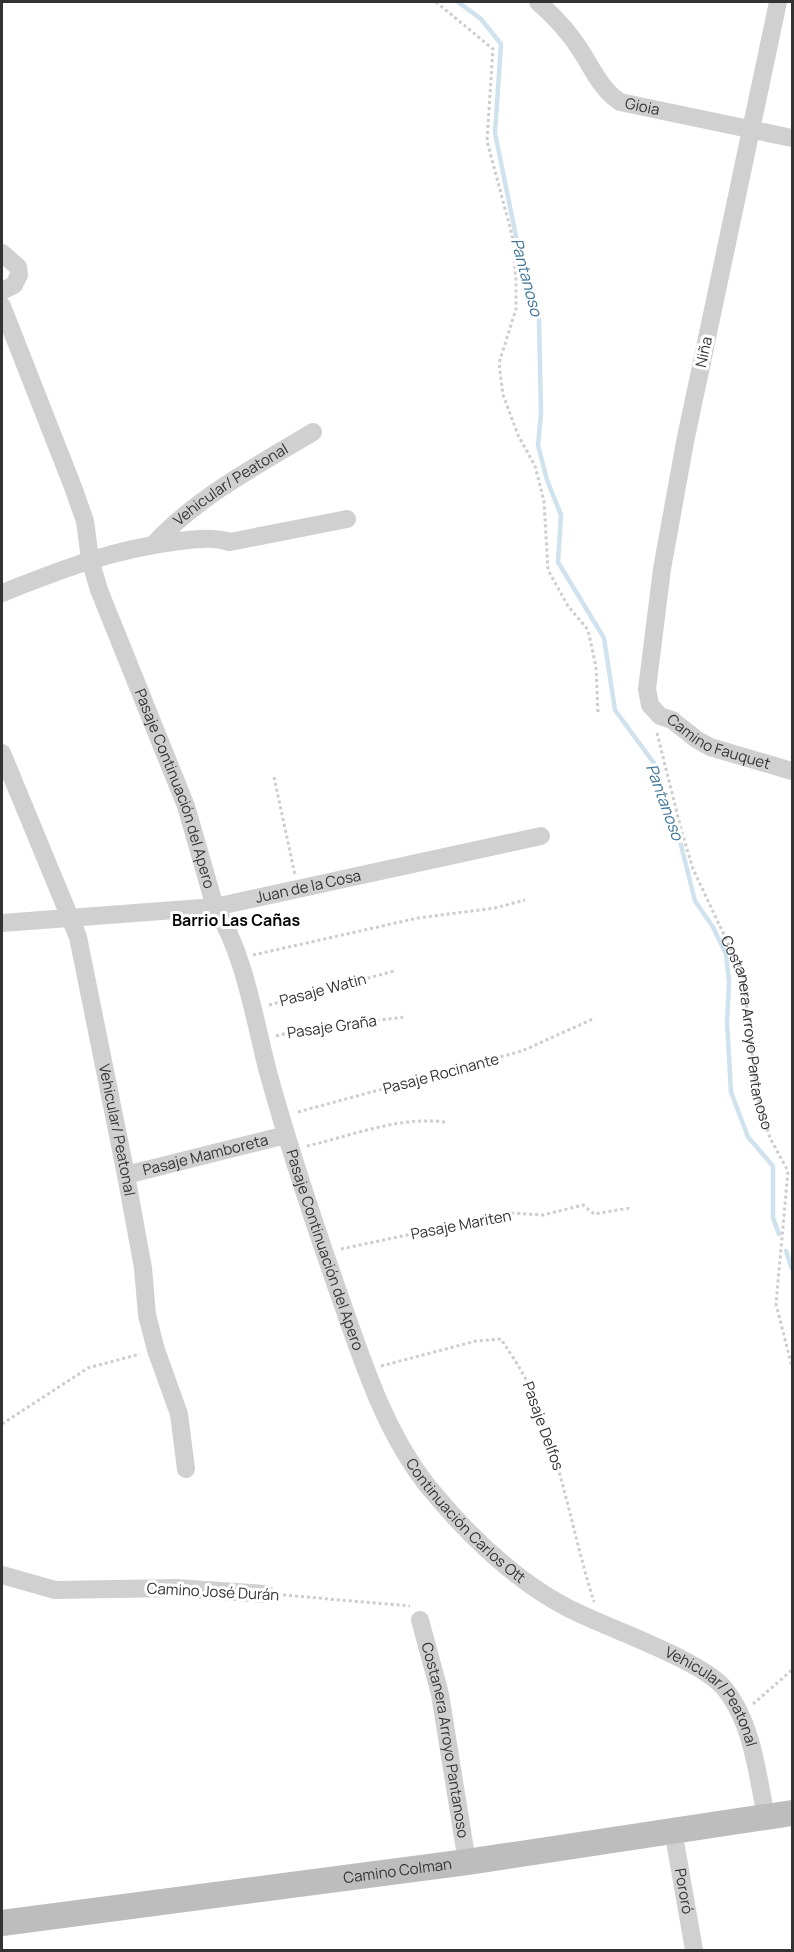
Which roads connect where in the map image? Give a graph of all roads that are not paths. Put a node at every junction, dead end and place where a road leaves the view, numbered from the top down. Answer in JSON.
{"nodes":[{"id":1,"x":538,"y":2,"type":"edge"},
{"id":2,"x":778,"y":2,"type":"edge"},
{"id":3,"x":751,"y":130,"type":"junction"},
{"id":4,"x":792,"y":138,"type":"edge"},
{"id":5,"x":2,"y":253,"type":"edge"},
{"id":6,"x":2,"y":291,"type":"edge"},
{"id":7,"x":2,"y":306,"type":"edge"},
{"id":8,"x":313,"y":432,"type":"dead end"},
{"id":9,"x":347,"y":519,"type":"dead end"},
{"id":10,"x":153,"y":544,"type":"junction"},
{"id":11,"x":90,"y":559,"type":"junction"},
{"id":12,"x":2,"y":593,"type":"edge"},
{"id":13,"x":650,"y":705,"type":"joint"},
{"id":14,"x":2,"y":754,"type":"edge"},
{"id":15,"x":792,"y":771,"type":"edge"},
{"id":16,"x":10,"y":791,"type":"edge"},
{"id":17,"x":541,"y":836,"type":"dead end"},
{"id":18,"x":215,"y":907,"type":"junction"},
{"id":19,"x":71,"y":917,"type":"junction"},
{"id":20,"x":2,"y":923,"type":"edge"},
{"id":21,"x":288,"y":1143,"type":"junction"},
{"id":22,"x":126,"y":1175,"type":"junction"},
{"id":23,"x":369,"y":1380,"type":"joint"},
{"id":24,"x":186,"y":1469,"type":"dead end"},
{"id":25,"x":2,"y":1575,"type":"edge"},
{"id":26,"x":266,"y":1594,"type":"road end"},
{"id":27,"x":420,"y":1620,"type":"road end"},
{"id":28,"x":601,"y":1624,"type":"joint"},
{"id":29,"x":792,"y":1813,"type":"edge"},
{"id":30,"x":766,"y":1816,"type":"junction"},
{"id":31,"x":673,"y":1830,"type":"junction"},
{"id":32,"x":467,"y":1862,"type":"junction"},
{"id":33,"x":2,"y":1923,"type":"edge"},
{"id":34,"x":694,"y":1950,"type":"edge"}],
"edges":[{"from":1,"to":3,"type":"street","name":"Gioia"},
{"from":2,"to":3,"type":"street","name":"Niña"},
{"from":3,"to":4,"type":"street","name":"Gioia"},
{"from":3,"to":13,"type":"street","name":"Niña"},
{"from":5,"to":6,"type":"street"},
{"from":7,"to":11,"type":"street","name":"Pasaje Continuación del Apero"},
{"from":8,"to":10,"type":"street","name":"Vehicular/ Peatonal"},
{"from":9,"to":10,"type":"street","name":"Vehicular/ Peatonal"},
{"from":10,"to":11,"type":"street","name":"Vehicular/ Peatonal"},
{"from":11,"to":12,"type":"street","name":"Vehicular/ Peatonal"},
{"from":11,"to":18,"type":"street","name":"Pasaje Continuación del Apero"},
{"from":13,"to":15,"type":"street","name":"Camino Fauquet"},
{"from":14,"to":16,"type":"street","name":"Vehicular/ Peatonal"},
{"from":16,"to":19,"type":"street","name":"Vehicular/ Peatonal"},
{"from":17,"to":18,"type":"street","name":"Juan de la Cosa"},
{"from":18,"to":19,"type":"street","name":"Juan de la Cosa"},
{"from":18,"to":21,"type":"street","name":"Pasaje Continuación del Apero"},
{"from":19,"to":20,"type":"street","name":"Juan de la Cosa"},
{"from":19,"to":22,"type":"street","name":"Vehicular/ Peatonal"},
{"from":21,"to":22,"type":"street","name":"Pasaje Mamboreta"},
{"from":21,"to":23,"type":"street","name":"Pasaje Continuación del Apero"},
{"from":22,"to":24,"type":"street","name":"Vehicular/ Peatonal"},
{"from":23,"to":28,"type":"street","name":"Continuación Carlos Ott"},
{"from":25,"to":26,"type":"street","name":"Camino José Durán"},
{"from":27,"to":32,"type":"street","name":"Costanera Arroyo Pantanoso"},
{"from":28,"to":30,"type":"street","name":"Vehicular/ Peatonal"},
{"from":29,"to":30,"type":"street","name":"Camino Colman"},
{"from":30,"to":31,"type":"street","name":"Camino Colman"},
{"from":31,"to":32,"type":"street","name":"Camino Colman"},
{"from":31,"to":34,"type":"street","name":"Pororó"},
{"from":32,"to":33,"type":"street","name":"Camino Colman"}]}
